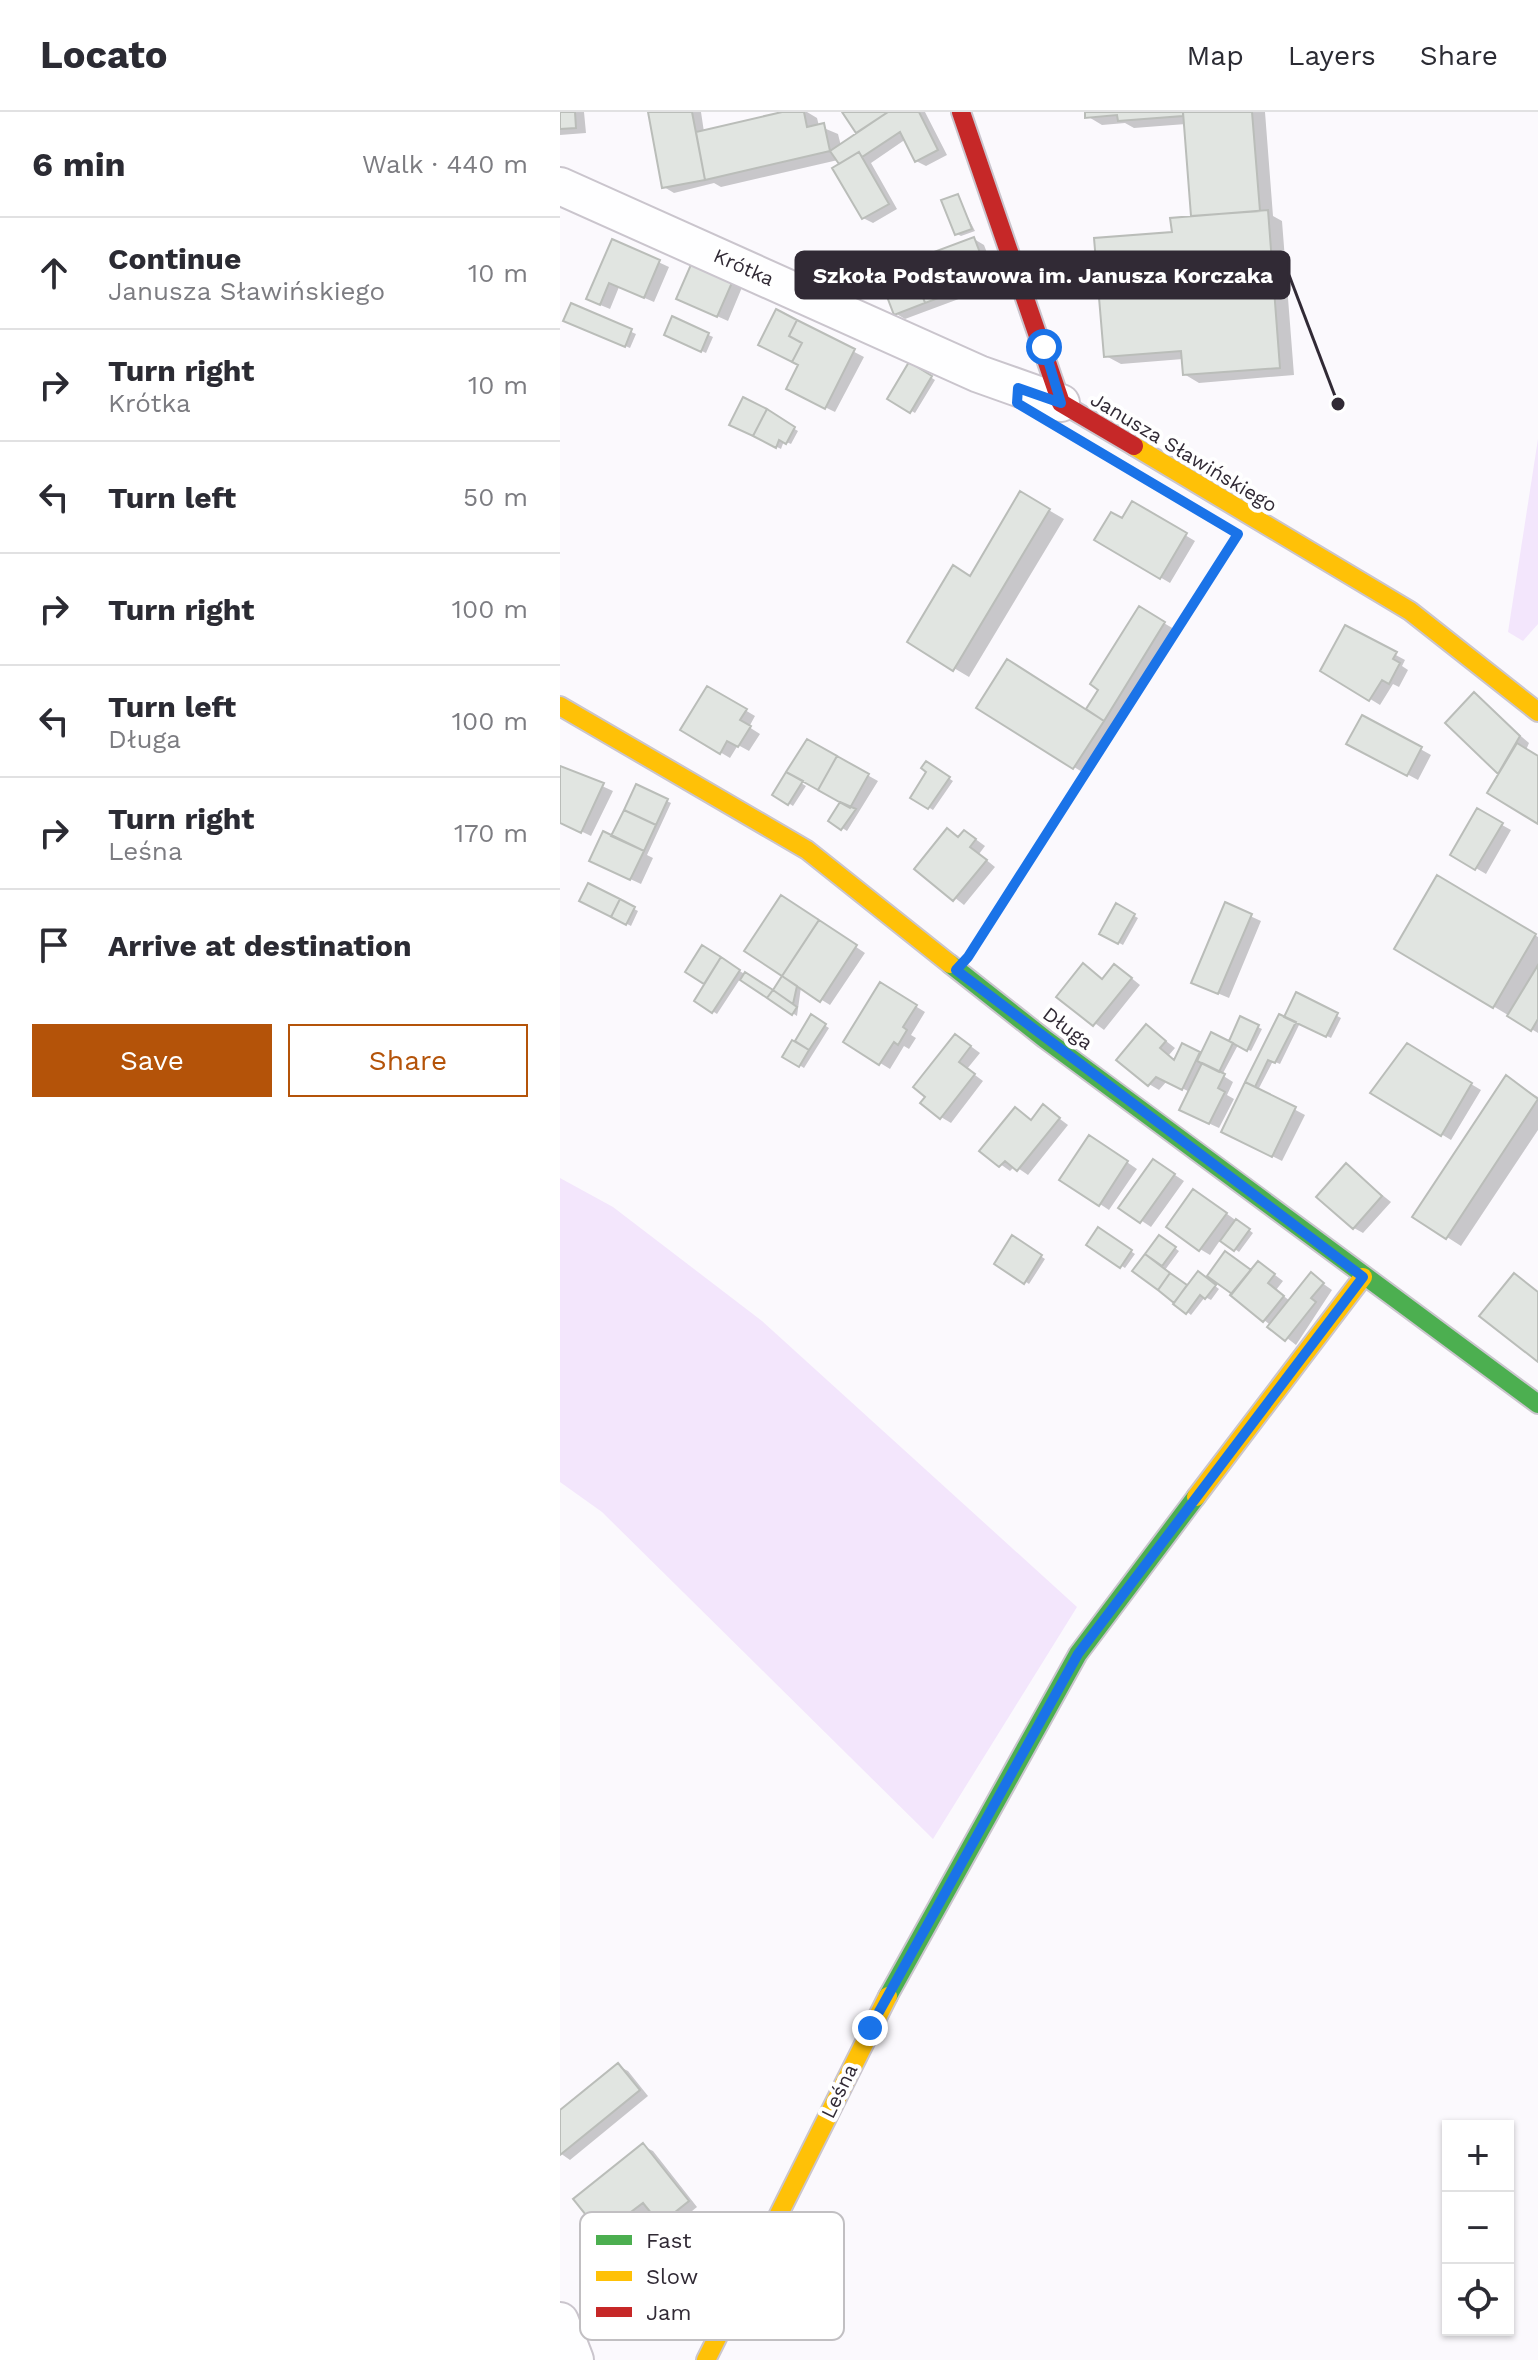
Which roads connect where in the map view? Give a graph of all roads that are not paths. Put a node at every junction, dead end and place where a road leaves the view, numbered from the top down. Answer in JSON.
{"nodes":[{"id":1,"x":961,"y":112,"type":"edge"},
{"id":2,"x":560,"y":186,"type":"edge"},
{"id":3,"x":1061,"y":403,"type":"junction"},
{"id":4,"x":560,"y":706,"type":"edge"},
{"id":5,"x":1538,"y":712,"type":"edge"},
{"id":6,"x":1363,"y":1277,"type":"junction"},
{"id":7,"x":1538,"y":1404,"type":"edge"},
{"id":8,"x":779,"y":2212,"type":"edge"},
{"id":9,"x":560,"y":2321,"type":"edge"},
{"id":10,"x":716,"y":2340,"type":"edge"},
{"id":11,"x":575,"y":2360,"type":"edge"},
{"id":12,"x":706,"y":2360,"type":"edge"}],
"edges":[{"from":1,"to":3,"type":"street","name":"Janusza Sławińskiego"},
{"from":2,"to":3,"type":"street","name":"Krótka"},
{"from":3,"to":5,"type":"street","name":"Janusza Sławińskiego"},
{"from":4,"to":6,"type":"street","name":"Długa"},
{"from":6,"to":7,"type":"street","name":"Długa"},
{"from":6,"to":8,"type":"street","name":"Leśna"},
{"from":9,"to":11,"type":"street"},
{"from":10,"to":12,"type":"street","name":"Leśna"}]}
